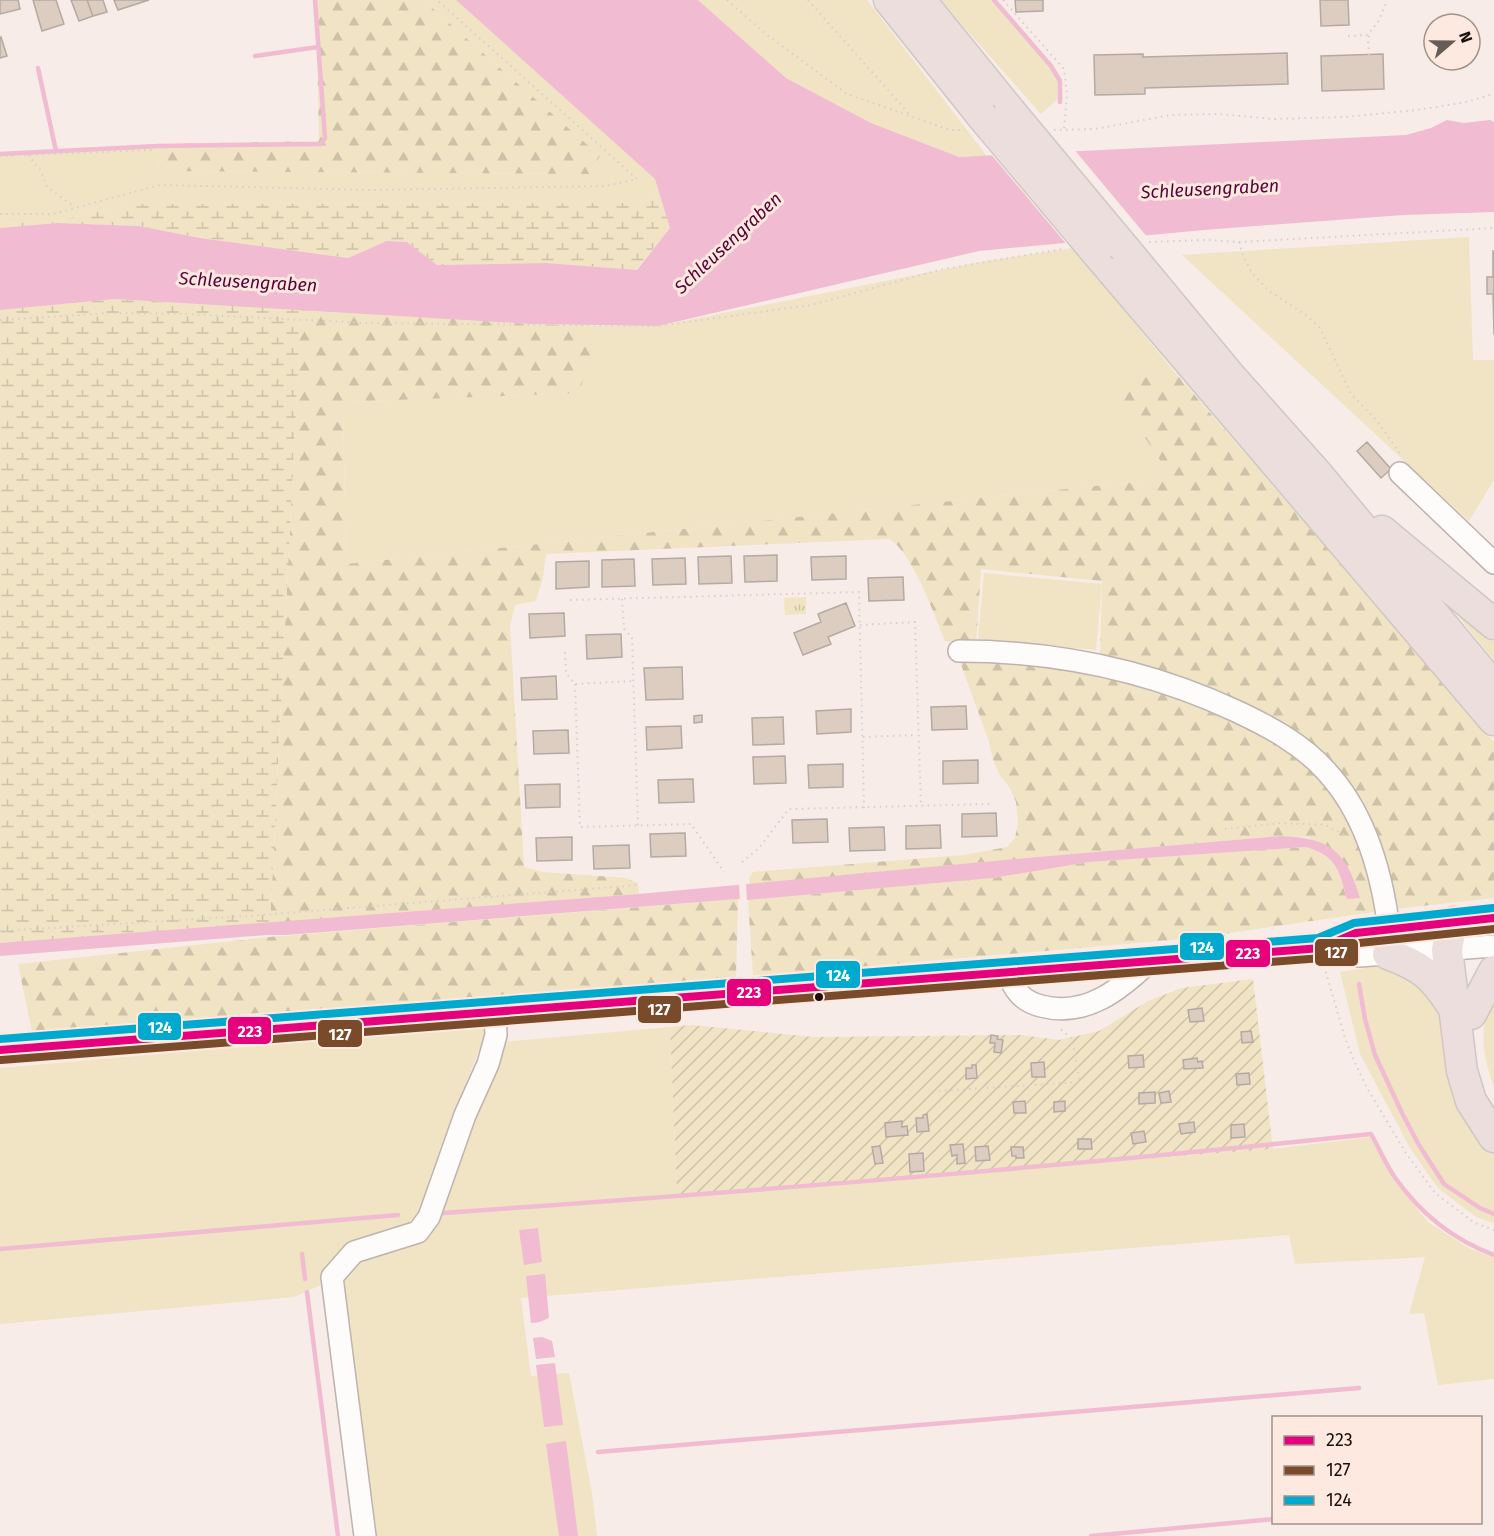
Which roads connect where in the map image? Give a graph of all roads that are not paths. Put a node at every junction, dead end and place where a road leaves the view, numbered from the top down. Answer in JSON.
{"nodes":[{"id":1,"x":889,"y":0,"type":"edge"},
{"id":2,"x":920,"y":0,"type":"edge"},
{"id":3,"x":1400,"y":473,"type":"road end"},
{"id":4,"x":1319,"y":476,"type":"junction"},
{"id":5,"x":1494,"y":563,"type":"edge"},
{"id":6,"x":1494,"y":624,"type":"edge"},
{"id":7,"x":959,"y":651,"type":"dead end"},
{"id":8,"x":1494,"y":687,"type":"edge"},
{"id":9,"x":1494,"y":720,"type":"edge"},
{"id":10,"x":1494,"y":918,"type":"edge"},
{"id":11,"x":1389,"y":941,"type":"junction"},
{"id":12,"x":1466,"y":942,"type":"edge"},
{"id":13,"x":1151,"y":960,"type":"junction"},
{"id":14,"x":1008,"y":971,"type":"junction"},
{"id":15,"x":1494,"y":972,"type":"edge"},
{"id":16,"x":1462,"y":1010,"type":"junction"},
{"id":17,"x":495,"y":1012,"type":"junction"},
{"id":18,"x":0,"y":1050,"type":"edge"},
{"id":19,"x":1494,"y":1110,"type":"edge"},
{"id":20,"x":1494,"y":1137,"type":"edge"},
{"id":21,"x":365,"y":1536,"type":"edge"}],
"edges":[{"from":1,"to":9,"type":"highway","bridge":true},
{"from":2,"to":4,"type":"highway","bridge":true},
{"from":3,"to":5,"type":"street"},
{"from":4,"to":6,"type":"highway"},
{"from":4,"to":8,"type":"highway"},
{"from":7,"to":11,"type":"street"},
{"from":10,"to":12,"type":"main road"},
{"from":11,"to":12,"type":"street"},
{"from":11,"to":12,"type":"street"},
{"from":11,"to":13,"type":"street"},
{"from":11,"to":16,"type":"highway"},
{"from":12,"to":16,"type":"highway"},
{"from":13,"to":14,"type":"street"},
{"from":13,"to":14,"type":"street"},
{"from":14,"to":17,"type":"street"},
{"from":15,"to":16,"type":"highway"},
{"from":16,"to":19,"type":"highway"},
{"from":16,"to":20,"type":"highway"},
{"from":17,"to":18,"type":"street"},
{"from":17,"to":21,"type":"street"}]}
